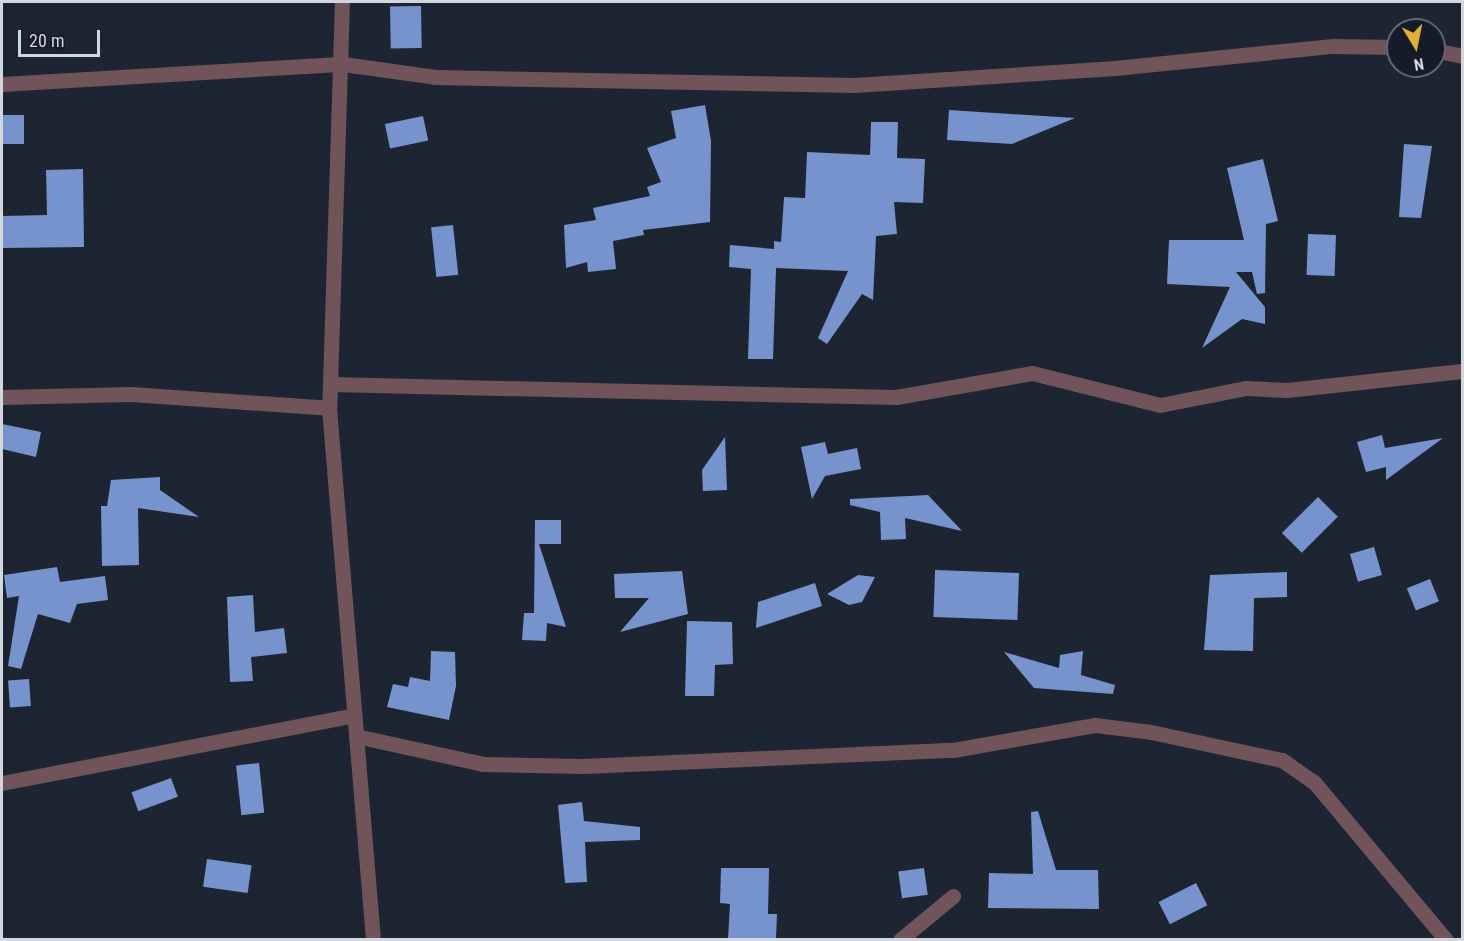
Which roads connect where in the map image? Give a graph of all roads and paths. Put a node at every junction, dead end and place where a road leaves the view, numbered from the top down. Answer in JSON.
{"nodes":[{"id":1,"x":342,"y":2,"type":"edge"},
{"id":2,"x":1386,"y":47,"type":"edge"},
{"id":3,"x":1446,"y":53,"type":"edge"},
{"id":4,"x":1462,"y":56,"type":"edge"},
{"id":5,"x":343,"y":64,"type":"junction"},
{"id":6,"x":2,"y":84,"type":"edge"},
{"id":7,"x":1462,"y":371,"type":"edge"},
{"id":8,"x":330,"y":384,"type":"junction"},
{"id":9,"x":2,"y":397,"type":"edge"},
{"id":10,"x":329,"y":408,"type":"junction"},
{"id":11,"x":355,"y":715,"type":"junction"},
{"id":12,"x":356,"y":736,"type":"junction"},
{"id":13,"x":2,"y":783,"type":"edge"},
{"id":14,"x":953,"y":896,"type":"dead end"},
{"id":15,"x":373,"y":939,"type":"edge"},
{"id":16,"x":900,"y":939,"type":"edge"},
{"id":17,"x":1446,"y":939,"type":"edge"}],
"edges":[{"from":1,"to":5,"type":"street"},
{"from":2,"to":5,"type":"street"},
{"from":3,"to":4,"type":"street"},
{"from":5,"to":6,"type":"street"},
{"from":5,"to":8,"type":"street"},
{"from":7,"to":8,"type":"street"},
{"from":8,"to":10,"type":"street"},
{"from":9,"to":10,"type":"street"},
{"from":10,"to":11,"type":"street"},
{"from":11,"to":12,"type":"street"},
{"from":11,"to":13,"type":"street"},
{"from":12,"to":15,"type":"street"},
{"from":12,"to":17,"type":"street"},
{"from":14,"to":16,"type":"street"}]}
